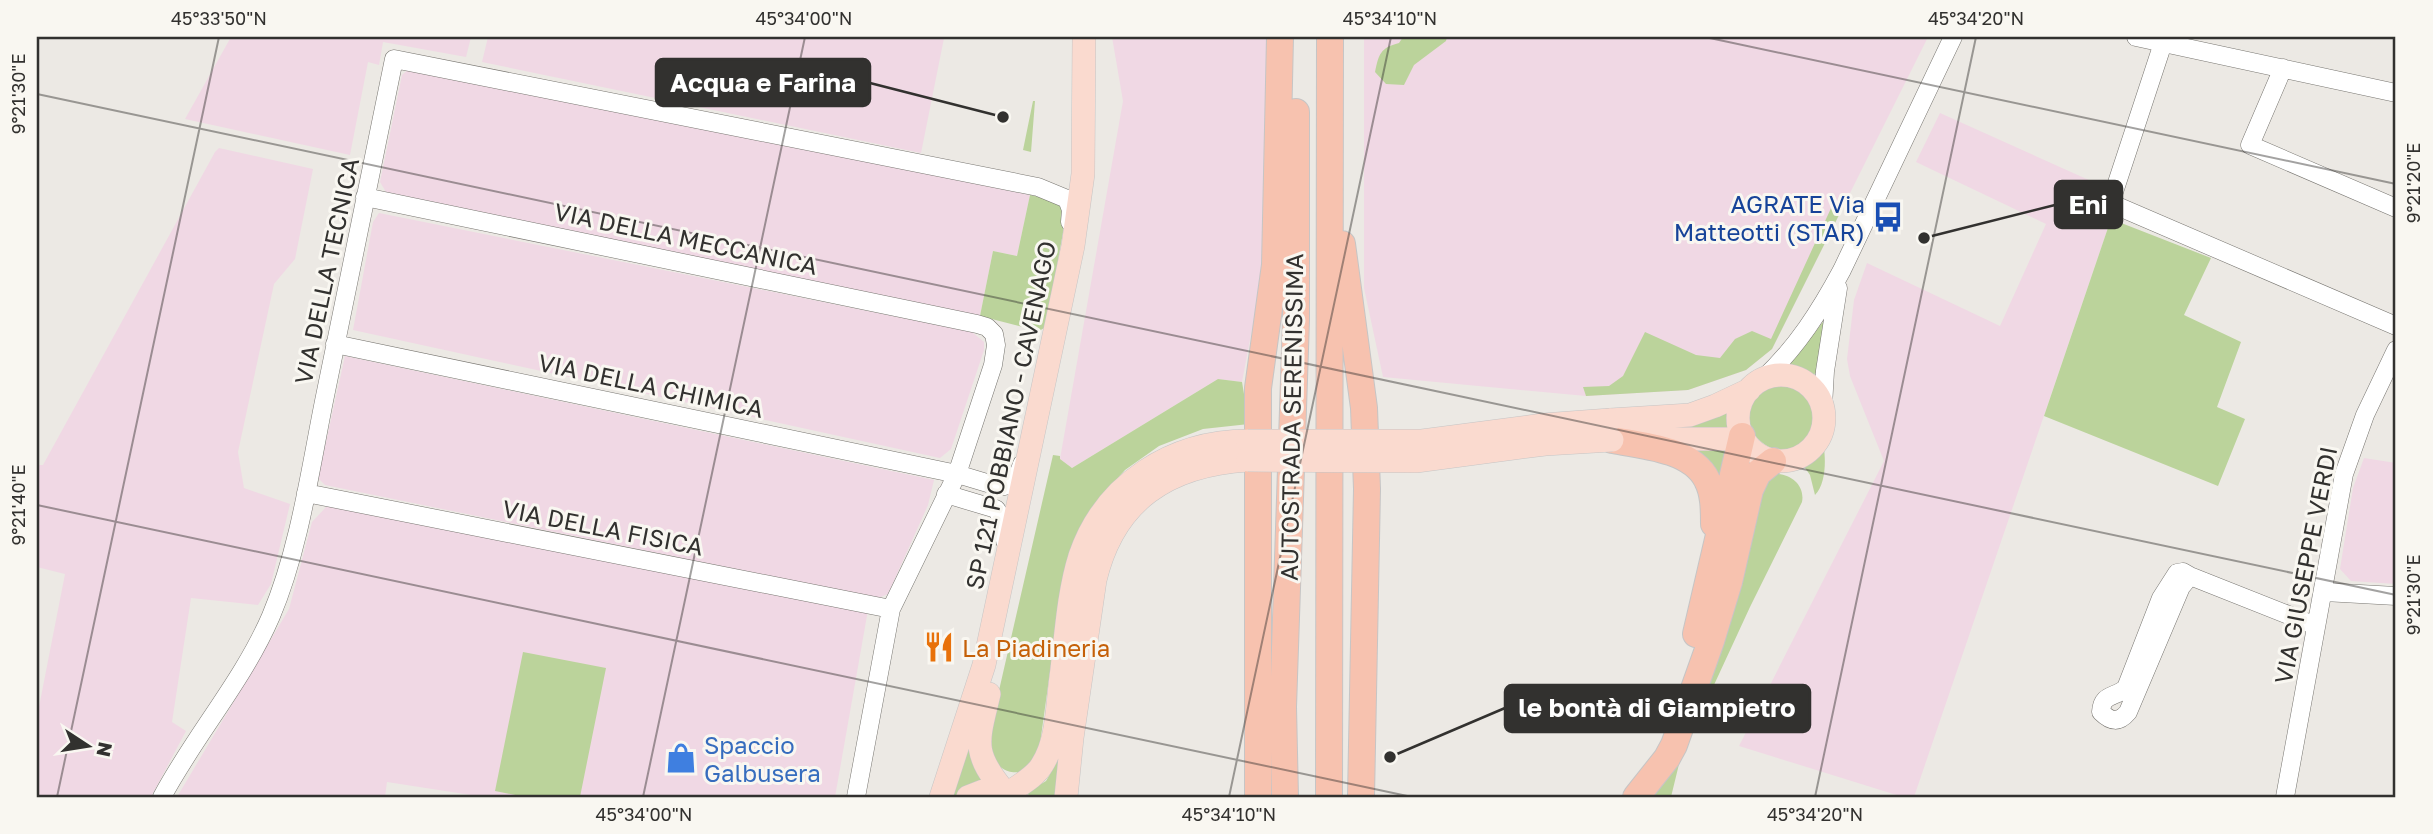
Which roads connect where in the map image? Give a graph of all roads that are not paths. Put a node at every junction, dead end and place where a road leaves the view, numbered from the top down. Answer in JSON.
{"nodes":[{"id":1,"x":1084,"y":37,"type":"edge"},
{"id":2,"x":1096,"y":37,"type":"edge"},
{"id":3,"x":1279,"y":37,"type":"edge"},
{"id":4,"x":1296,"y":37,"type":"edge"},
{"id":5,"x":1330,"y":37,"type":"edge"},
{"id":6,"x":1953,"y":37,"type":"edge"},
{"id":7,"x":1965,"y":37,"type":"edge"},
{"id":8,"x":2136,"y":37,"type":"edge"},
{"id":9,"x":2163,"y":43,"type":"junction"},
{"id":10,"x":2283,"y":68,"type":"junction"},
{"id":11,"x":1937,"y":71,"type":"junction"},
{"id":12,"x":2396,"y":93,"type":"edge"},
{"id":13,"x":1084,"y":123,"type":"junction"},
{"id":14,"x":1329,"y":148,"type":"junction"},
{"id":15,"x":1038,"y":187,"type":"junction"},
{"id":16,"x":365,"y":197,"type":"junction"},
{"id":17,"x":2396,"y":208,"type":"edge"},
{"id":18,"x":1842,"y":270,"type":"junction"},
{"id":19,"x":1062,"y":303,"type":"junction"},
{"id":20,"x":2396,"y":326,"type":"edge"},
{"id":21,"x":335,"y":344,"type":"junction"},
{"id":22,"x":2396,"y":350,"type":"edge"},
{"id":23,"x":1756,"y":384,"type":"junction"},
{"id":24,"x":1823,"y":406,"type":"junction"},
{"id":25,"x":1611,"y":430,"type":"junction"},
{"id":26,"x":1742,"y":438,"type":"junction"},
{"id":27,"x":1248,"y":451,"type":"junction"},
{"id":28,"x":1773,"y":461,"type":"junction"},
{"id":29,"x":957,"y":474,"type":"junction"},
{"id":30,"x":1011,"y":492,"type":"junction"},
{"id":31,"x":306,"y":493,"type":"junction"},
{"id":32,"x":946,"y":494,"type":"junction"},
{"id":33,"x":1712,"y":565,"type":"junction"},
{"id":34,"x":1003,"y":575,"type":"junction"},
{"id":35,"x":2190,"y":576,"type":"junction"},
{"id":36,"x":2324,"y":592,"type":"junction"},
{"id":37,"x":2396,"y":596,"type":"edge"},
{"id":38,"x":891,"y":609,"type":"junction"},
{"id":39,"x":1006,"y":622,"type":"junction"},
{"id":40,"x":2316,"y":626,"type":"junction"},
{"id":41,"x":1674,"y":745,"type":"junction"},
{"id":42,"x":1011,"y":793,"type":"edge"},
{"id":43,"x":162,"y":797,"type":"edge"},
{"id":44,"x":856,"y":797,"type":"edge"},
{"id":45,"x":941,"y":797,"type":"edge"},
{"id":46,"x":968,"y":797,"type":"edge"},
{"id":47,"x":1066,"y":797,"type":"edge"},
{"id":48,"x":1258,"y":797,"type":"edge"},
{"id":49,"x":1285,"y":797,"type":"edge"},
{"id":50,"x":1329,"y":797,"type":"edge"},
{"id":51,"x":1361,"y":797,"type":"edge"},
{"id":52,"x":1636,"y":797,"type":"edge"},
{"id":53,"x":2285,"y":797,"type":"edge"}],
"edges":[{"from":1,"to":13,"type":"main road","name":"SP 121 POBBIANO - CAVENAGO"},
{"from":2,"to":39,"type":"main road","name":"SP 121 POBBIANO - CAVENAGO"},
{"from":3,"to":48,"type":"highway"},
{"from":4,"to":49,"type":"highway","name":"AUTOSTRADA SERENISSIMA"},
{"from":5,"to":14,"type":"highway","name":"AUTOSTRADA SERENISSIMA"},
{"from":6,"to":11,"type":"street"},
{"from":7,"to":11,"type":"street"},
{"from":8,"to":9,"type":"street"},
{"from":9,"to":10,"type":"street"},
{"from":9,"to":20,"type":"street"},
{"from":10,"to":12,"type":"street"},
{"from":10,"to":17,"type":"street"},
{"from":11,"to":18,"type":"street"},
{"from":13,"to":15,"type":"street"},
{"from":13,"to":19,"type":"main road","name":"SP 121 POBBIANO - CAVENAGO"},
{"from":14,"to":50,"type":"highway","name":"AUTOSTRADA SERENISSIMA"},
{"from":14,"to":51,"type":"highway"},
{"from":15,"to":16,"type":"street","name":"VIA DELLA TECNICA"},
{"from":15,"to":19,"type":"street"},
{"from":16,"to":21,"type":"street","name":"VIA DELLA TECNICA"},
{"from":16,"to":29,"type":"street","name":"VIA DELLA MECCANICA"},
{"from":18,"to":23,"type":"street"},
{"from":18,"to":24,"type":"street"},
{"from":19,"to":30,"type":"main road","name":"SP 121 POBBIANO - CAVENAGO"},
{"from":21,"to":29,"type":"street","name":"VIA DELLA CHIMICA"},
{"from":21,"to":31,"type":"street","name":"VIA DELLA TECNICA"},
{"from":22,"to":36,"type":"street","name":"VIA GIUSEPPE VERDI"},
{"from":23,"to":24,"type":"main road"},
{"from":23,"to":25,"type":"main road"},
{"from":23,"to":26,"type":"main road"},
{"from":24,"to":28,"type":"main road"},
{"from":25,"to":26,"type":"main road"},
{"from":25,"to":27,"type":"main road","bridge":true},
{"from":25,"to":33,"type":"highway"},
{"from":26,"to":28,"type":"main road"},
{"from":26,"to":33,"type":"highway"},
{"from":27,"to":42,"type":"main road"},
{"from":27,"to":47,"type":"main road"},
{"from":28,"to":41,"type":"highway"},
{"from":29,"to":30,"type":"street","name":"VIA DELLA CHIMICA"},
{"from":29,"to":32,"type":"street"},
{"from":30,"to":34,"type":"main road","name":"SP 121 POBBIANO - CAVENAGO"},
{"from":30,"to":39,"type":"main road"},
{"from":31,"to":38,"type":"street","name":"VIA DELLA FISICA"},
{"from":31,"to":43,"type":"street","name":"VIA DELLA TECNICA"},
{"from":32,"to":34,"type":"street"},
{"from":32,"to":38,"type":"street"},
{"from":33,"to":41,"type":"highway"},
{"from":34,"to":45,"type":"main road","name":"SP 121 POBBIANO - CAVENAGO"},
{"from":35,"to":35,"type":"street"},
{"from":35,"to":40,"type":"street"},
{"from":36,"to":37,"type":"street"},
{"from":36,"to":40,"type":"street","name":"VIA GIUSEPPE VERDI"},
{"from":38,"to":44,"type":"street"},
{"from":39,"to":42,"type":"main road","name":"SP 121 POBBIANO - CAVENAGO"},
{"from":40,"to":53,"type":"street","name":"VIA GIUSEPPE VERDI"},
{"from":41,"to":52,"type":"highway"},
{"from":42,"to":46,"type":"main road"}]}
